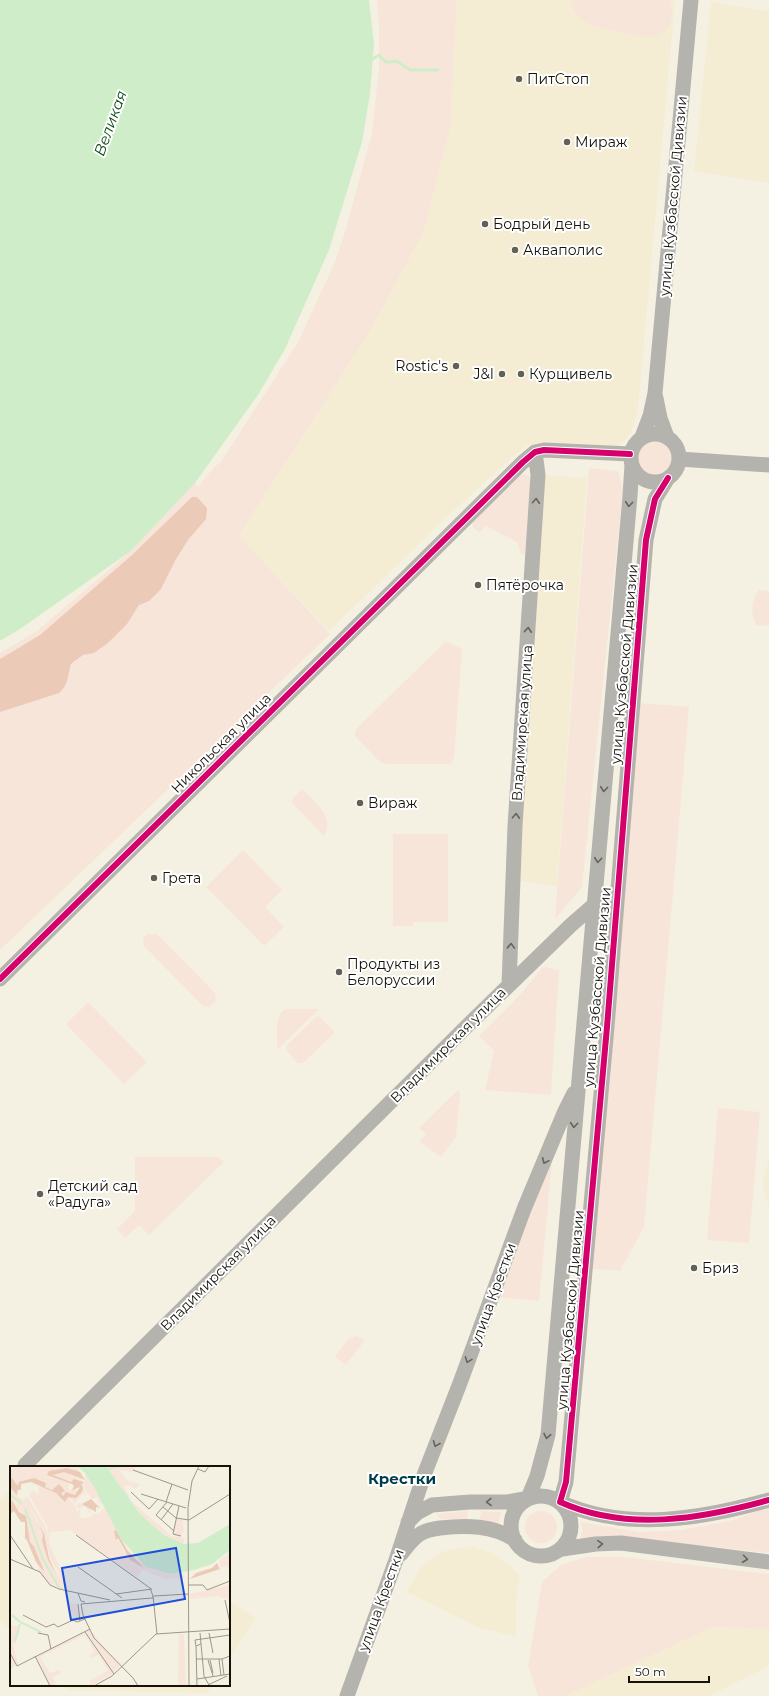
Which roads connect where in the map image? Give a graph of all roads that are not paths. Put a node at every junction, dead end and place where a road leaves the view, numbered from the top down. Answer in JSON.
{"nodes":[{"id":1,"x":691,"y":0,"type":"edge"},
{"id":2,"x":655,"y":393,"type":"junction"},
{"id":3,"x":642,"y":437,"type":"junction"},
{"id":4,"x":666,"y":437,"type":"junction"},
{"id":5,"x":535,"y":452,"type":"junction"},
{"id":6,"x":631,"y":459,"type":"junction"},
{"id":7,"x":679,"y":459,"type":"junction"},
{"id":8,"x":769,"y":465,"type":"edge"},
{"id":9,"x":668,"y":478,"type":"junction"},
{"id":10,"x":594,"y":905,"type":"junction"},
{"id":11,"x":0,"y":979,"type":"edge"},
{"id":12,"x":509,"y":985,"type":"junction"},
{"id":13,"x":578,"y":1087,"type":"junction"},
{"id":14,"x":25,"y":1465,"type":"dead end"},
{"id":15,"x":528,"y":1498,"type":"junction"},
{"id":16,"x":769,"y":1500,"type":"edge"},
{"id":17,"x":560,"y":1502,"type":"junction"},
{"id":18,"x":413,"y":1513,"type":"junction"},
{"id":19,"x":430,"y":1529,"type":"junction"},
{"id":20,"x":515,"y":1540,"type":"junction"},
{"id":21,"x":562,"y":1549,"type":"junction"},
{"id":22,"x":396,"y":1560,"type":"junction"},
{"id":23,"x":769,"y":1562,"type":"edge"},
{"id":24,"x":347,"y":1696,"type":"edge"}],
"edges":[{"from":1,"to":2,"type":"street","name":"улица Кузбасской Дивизии"},
{"from":2,"to":3,"type":"street","name":"улица Кузбасской Дивизии"},
{"from":2,"to":4,"type":"street","name":"улица Кузбасской Дивизии"},
{"from":3,"to":4,"type":"street"},
{"from":3,"to":6,"type":"street","name":"улица Кузбасской Дивизии"},
{"from":4,"to":7,"type":"street","name":"улица Кузбасской Дивизии"},
{"from":5,"to":6,"type":"street"},
{"from":5,"to":11,"type":"street","name":"Никольская улица"},
{"from":12,"to":5,"type":"street","name":"Владимирская улица","one_way":true},
{"from":6,"to":9,"type":"street"},
{"from":6,"to":10,"type":"street","name":"улица Кузбасской Дивизии","one_way":true},
{"from":7,"to":8,"type":"street"},
{"from":7,"to":9,"type":"street","name":"улица Кузбасской Дивизии"},
{"from":9,"to":17,"type":"street","name":"улица Кузбасской Дивизии"},
{"from":10,"to":12,"type":"street"},
{"from":10,"to":13,"type":"street","name":"улица Кузбасской Дивизии"},
{"from":12,"to":14,"type":"street","name":"Владимирская улица"},
{"from":13,"to":15,"type":"street","name":"улица Кузбасской Дивизии","one_way":true},
{"from":13,"to":18,"type":"street","name":"улица Крестки","one_way":true},
{"from":15,"to":17,"type":"street"},
{"from":15,"to":18,"type":"street","one_way":true},
{"from":15,"to":20,"type":"street"},
{"from":16,"to":17,"type":"street"},
{"from":17,"to":21,"type":"street"},
{"from":18,"to":19,"type":"street"},
{"from":18,"to":22,"type":"street","name":"улица Крестки"},
{"from":19,"to":20,"type":"street"},
{"from":19,"to":22,"type":"street"},
{"from":20,"to":21,"type":"street"},
{"from":21,"to":23,"type":"street","one_way":true},
{"from":22,"to":24,"type":"street","name":"улица Крестки"}]}
